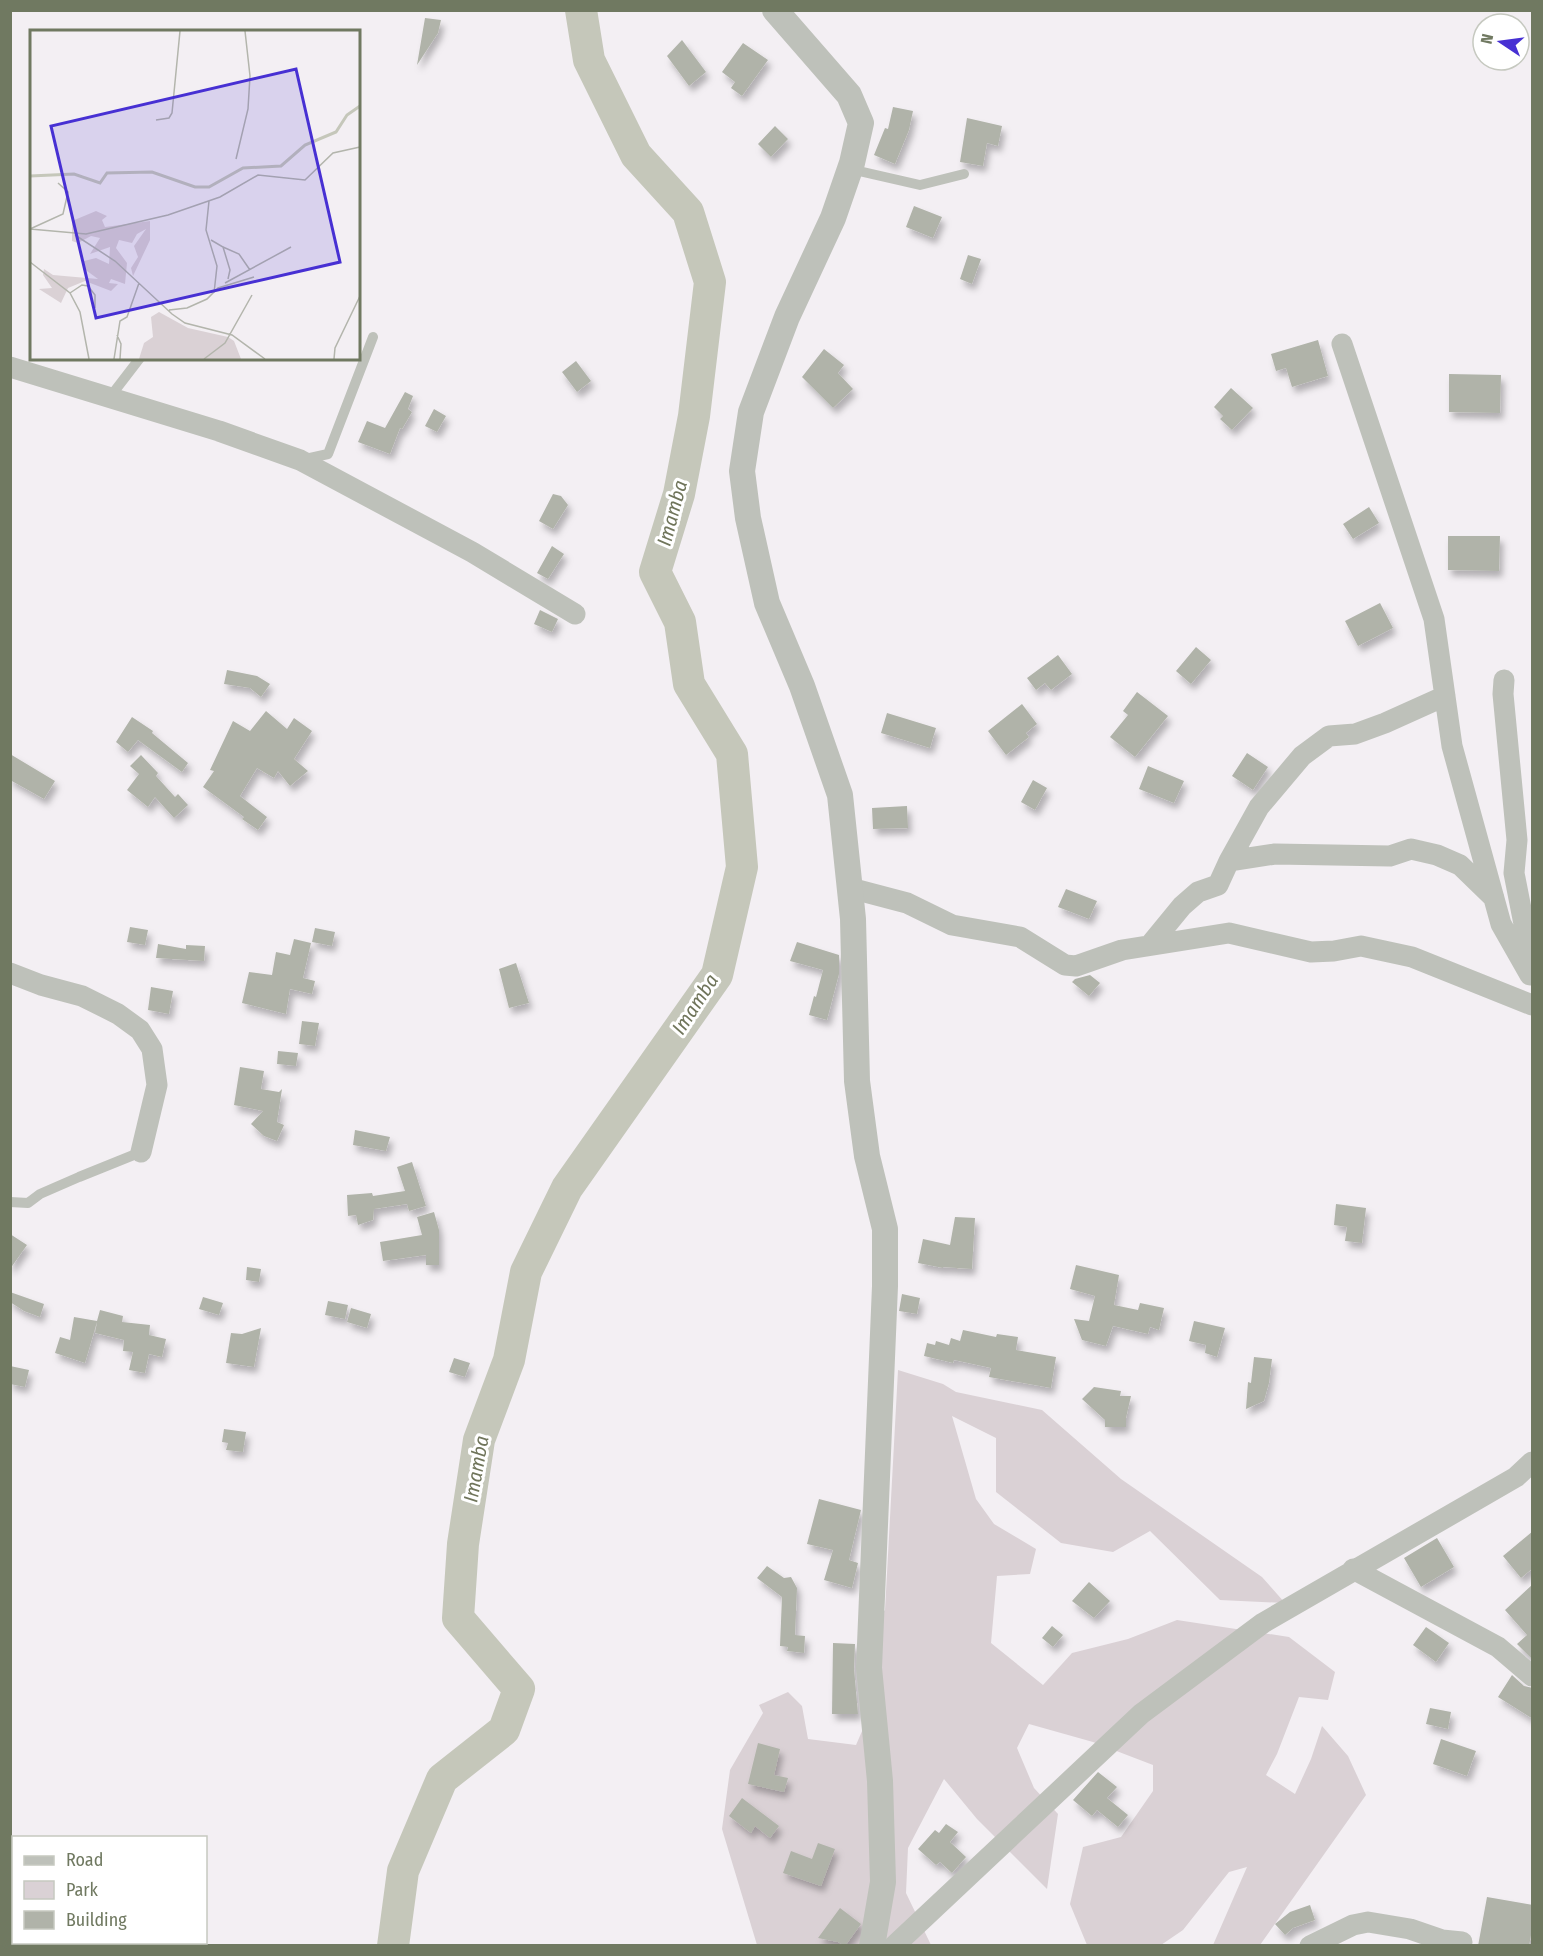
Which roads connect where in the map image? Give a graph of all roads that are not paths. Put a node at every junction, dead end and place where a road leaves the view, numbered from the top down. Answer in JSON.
{"nodes":[{"id":1,"x":774,"y":10,"type":"edge"},
{"id":2,"x":849,"y":169,"type":"junction"},
{"id":3,"x":964,"y":174,"type":"dead end"},
{"id":4,"x":374,"y":336,"type":"dead end"},
{"id":5,"x":1342,"y":344,"type":"dead end"},
{"id":6,"x":138,"y":360,"type":"edge"},
{"id":7,"x":10,"y":367,"type":"edge"},
{"id":8,"x":110,"y":397,"type":"junction"},
{"id":9,"x":300,"y":460,"type":"junction"},
{"id":10,"x":575,"y":614,"type":"dead end"},
{"id":11,"x":1504,"y":680,"type":"dead end"},
{"id":12,"x":1445,"y":696,"type":"junction"},
{"id":13,"x":1229,"y":861,"type":"junction"},
{"id":14,"x":850,"y":888,"type":"junction"},
{"id":15,"x":1495,"y":898,"type":"junction"},
{"id":16,"x":1150,"y":945,"type":"junction"},
{"id":17,"x":10,"y":973,"type":"edge"},
{"id":18,"x":1531,"y":976,"type":"edge"},
{"id":19,"x":1533,"y":1005,"type":"edge"},
{"id":20,"x":141,"y":1152,"type":"joint"},
{"id":21,"x":10,"y":1202,"type":"edge"},
{"id":22,"x":1533,"y":1462,"type":"edge"},
{"id":23,"x":1353,"y":1569,"type":"junction"},
{"id":24,"x":1533,"y":1676,"type":"edge"},
{"id":25,"x":1462,"y":1942,"type":"dead end"},
{"id":26,"x":872,"y":1946,"type":"edge"},
{"id":27,"x":894,"y":1946,"type":"edge"},
{"id":28,"x":1310,"y":1946,"type":"edge"}],
"edges":[{"from":1,"to":2,"type":"street"},
{"from":2,"to":3,"type":"lane"},
{"from":2,"to":14,"type":"street"},
{"from":4,"to":9,"type":"lane"},
{"from":5,"to":12,"type":"street"},
{"from":6,"to":8,"type":"lane"},
{"from":7,"to":8,"type":"street"},
{"from":8,"to":9,"type":"street"},
{"from":9,"to":10,"type":"street"},
{"from":11,"to":18,"type":"street"},
{"from":12,"to":13,"type":"street"},
{"from":12,"to":15,"type":"street"},
{"from":13,"to":15,"type":"street"},
{"from":13,"to":16,"type":"street"},
{"from":14,"to":16,"type":"street"},
{"from":14,"to":26,"type":"street"},
{"from":15,"to":18,"type":"street"},
{"from":16,"to":19,"type":"street"},
{"from":17,"to":20,"type":"street"},
{"from":20,"to":21,"type":"lane"},
{"from":22,"to":23,"type":"street"},
{"from":23,"to":24,"type":"street"},
{"from":23,"to":27,"type":"street"},
{"from":25,"to":28,"type":"street"}]}
